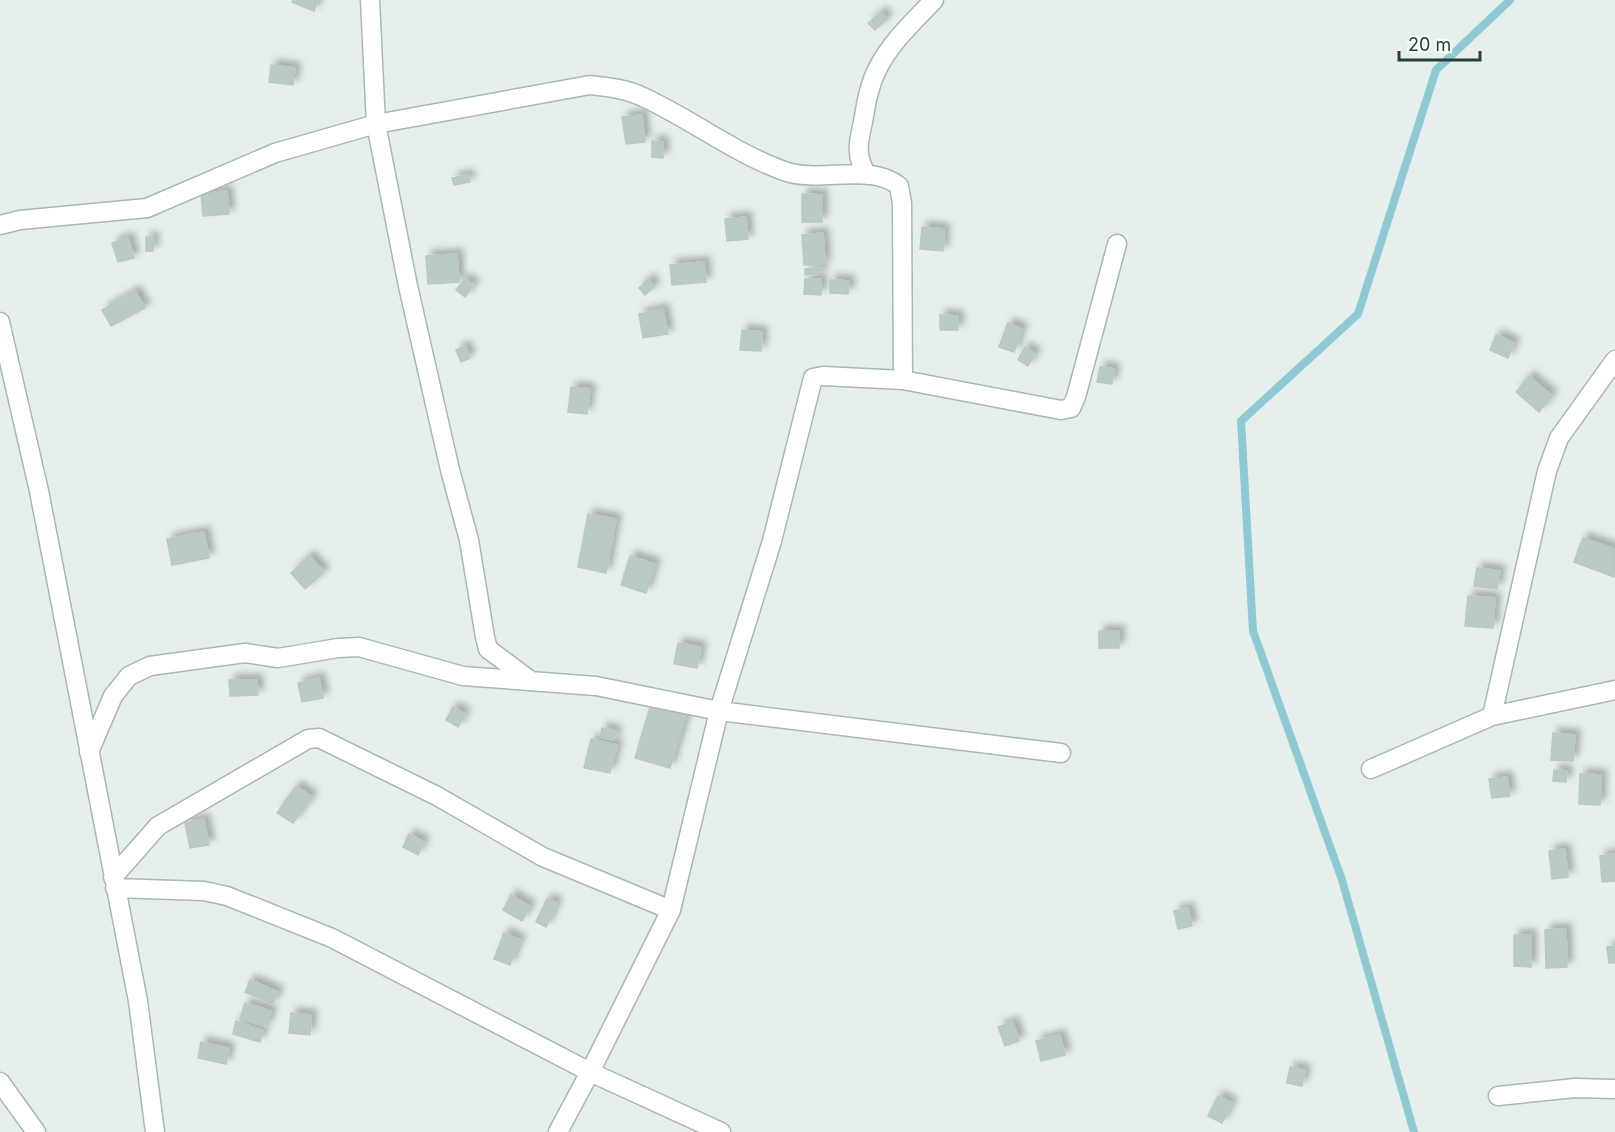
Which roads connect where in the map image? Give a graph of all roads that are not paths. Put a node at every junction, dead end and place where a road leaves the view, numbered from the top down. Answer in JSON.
{"nodes":[{"id":1,"x":370,"y":0,"type":"edge"},
{"id":2,"x":934,"y":0,"type":"edge"},
{"id":3,"x":376,"y":124,"type":"junction"},
{"id":4,"x":867,"y":175,"type":"junction"},
{"id":5,"x":0,"y":225,"type":"edge"},
{"id":6,"x":1117,"y":244,"type":"dead end"},
{"id":7,"x":0,"y":322,"type":"edge"},
{"id":8,"x":1615,"y":360,"type":"edge"},
{"id":9,"x":903,"y":380,"type":"junction"},
{"id":10,"x":532,"y":681,"type":"junction"},
{"id":11,"x":1615,"y":690,"type":"edge"},
{"id":12,"x":719,"y":711,"type":"junction"},
{"id":13,"x":1492,"y":716,"type":"junction"},
{"id":14,"x":89,"y":753,"type":"junction"},
{"id":15,"x":1061,"y":753,"type":"dead end"},
{"id":16,"x":1371,"y":769,"type":"dead end"},
{"id":17,"x":114,"y":882,"type":"junction"},
{"id":18,"x":671,"y":910,"type":"junction"},
{"id":19,"x":590,"y":1072,"type":"junction"},
{"id":20,"x":0,"y":1082,"type":"edge"},
{"id":21,"x":1615,"y":1089,"type":"edge"},
{"id":22,"x":1498,"y":1096,"type":"dead end"},
{"id":23,"x":36,"y":1132,"type":"edge"},
{"id":24,"x":154,"y":1132,"type":"edge"},
{"id":25,"x":558,"y":1132,"type":"edge"},
{"id":26,"x":721,"y":1132,"type":"edge"}],
"edges":[{"from":1,"to":3,"type":"street"},
{"from":2,"to":4,"type":"street"},
{"from":3,"to":4,"type":"street"},
{"from":3,"to":5,"type":"street"},
{"from":3,"to":10,"type":"street"},
{"from":4,"to":9,"type":"street"},
{"from":6,"to":9,"type":"street"},
{"from":7,"to":14,"type":"street"},
{"from":8,"to":13,"type":"street"},
{"from":9,"to":12,"type":"street"},
{"from":10,"to":12,"type":"street"},
{"from":10,"to":14,"type":"street"},
{"from":11,"to":13,"type":"street"},
{"from":12,"to":15,"type":"street"},
{"from":12,"to":18,"type":"street"},
{"from":13,"to":16,"type":"street"},
{"from":14,"to":17,"type":"street"},
{"from":17,"to":18,"type":"street"},
{"from":17,"to":19,"type":"street"},
{"from":17,"to":24,"type":"street"},
{"from":18,"to":19,"type":"street"},
{"from":19,"to":25,"type":"street"},
{"from":19,"to":26,"type":"street"},
{"from":20,"to":23,"type":"street"},
{"from":21,"to":22,"type":"street"}]}
